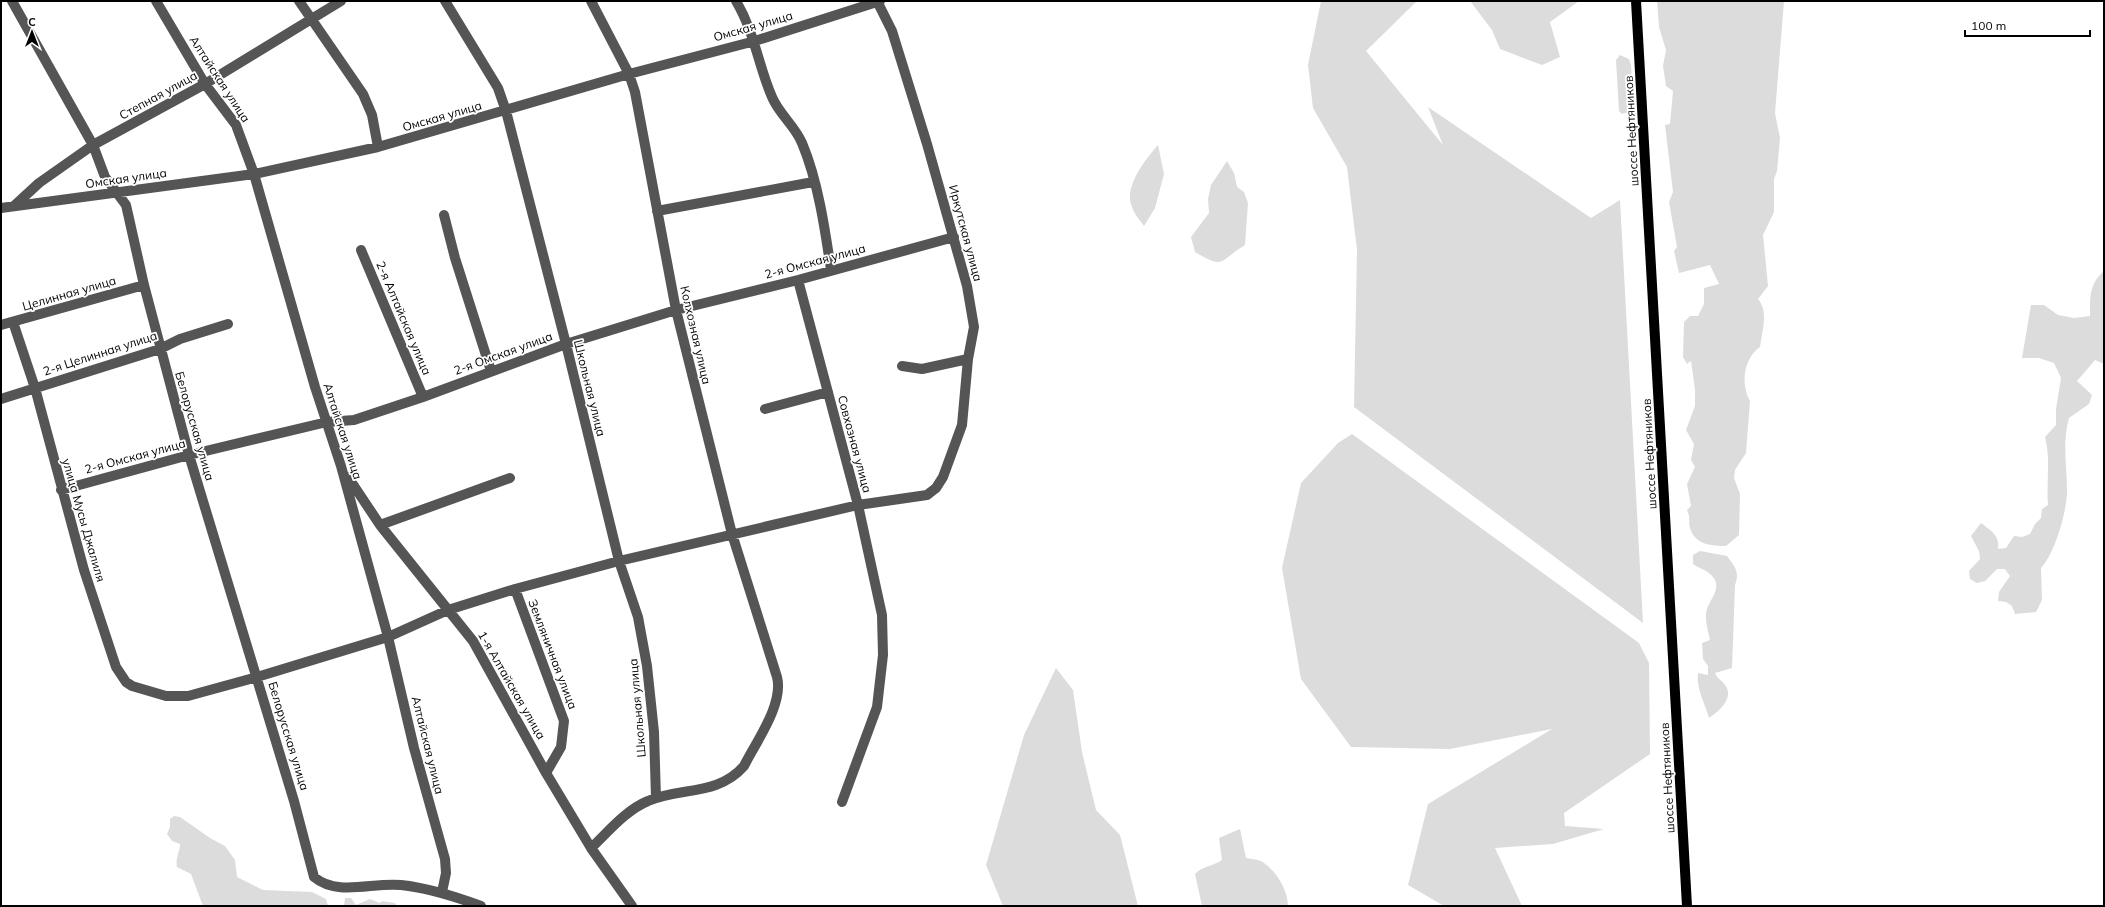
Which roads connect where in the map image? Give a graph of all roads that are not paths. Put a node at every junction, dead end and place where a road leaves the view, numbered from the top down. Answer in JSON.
{"nodes":[{"id":1,"x":12,"y":1,"type":"edge"},
{"id":2,"x":156,"y":1,"type":"edge"},
{"id":3,"x":299,"y":1,"type":"edge"},
{"id":4,"x":341,"y":1,"type":"edge"},
{"id":5,"x":445,"y":1,"type":"edge"},
{"id":6,"x":591,"y":1,"type":"edge"},
{"id":7,"x":736,"y":1,"type":"edge"},
{"id":8,"x":878,"y":1,"type":"edge"},
{"id":9,"x":1636,"y":1,"type":"edge"},
{"id":10,"x":311,"y":20,"type":"junction"},
{"id":11,"x":755,"y":40,"type":"junction"},
{"id":12,"x":629,"y":74,"type":"junction"},
{"id":13,"x":205,"y":84,"type":"junction"},
{"id":14,"x":506,"y":111,"type":"junction"},
{"id":15,"x":93,"y":145,"type":"junction"},
{"id":16,"x":378,"y":148,"type":"junction"},
{"id":17,"x":254,"y":174,"type":"junction"},
{"id":18,"x":813,"y":182,"type":"junction"},
{"id":19,"x":118,"y":192,"type":"junction"},
{"id":20,"x":14,"y":206,"type":"junction"},
{"id":21,"x":1,"y":208,"type":"edge"},
{"id":22,"x":658,"y":211,"type":"junction"},
{"id":23,"x":444,"y":216,"type":"dead end"},
{"id":24,"x":954,"y":237,"type":"junction"},
{"id":25,"x":361,"y":250,"type":"dead end"},
{"id":26,"x":831,"y":270,"type":"junction"},
{"id":27,"x":798,"y":280,"type":"junction"},
{"id":28,"x":144,"y":285,"type":"junction"},
{"id":29,"x":676,"y":310,"type":"junction"},
{"id":30,"x":13,"y":322,"type":"junction"},
{"id":31,"x":228,"y":324,"type":"dead end"},
{"id":32,"x":1,"y":325,"type":"edge"},
{"id":33,"x":566,"y":344,"type":"junction"},
{"id":34,"x":160,"y":349,"type":"junction"},
{"id":35,"x":968,"y":359,"type":"junction"},
{"id":36,"x":902,"y":366,"type":"dead end"},
{"id":37,"x":491,"y":371,"type":"junction"},
{"id":38,"x":35,"y":388,"type":"junction"},
{"id":39,"x":828,"y":392,"type":"junction"},
{"id":40,"x":423,"y":397,"type":"junction"},
{"id":41,"x":1,"y":399,"type":"edge"},
{"id":42,"x":765,"y":409,"type":"dead end"},
{"id":43,"x":327,"y":422,"type":"junction"},
{"id":44,"x":189,"y":455,"type":"junction"},
{"id":45,"x":341,"y":466,"type":"junction"},
{"id":46,"x":510,"y":478,"type":"dead end"},
{"id":47,"x":61,"y":490,"type":"junction"},
{"id":48,"x":858,"y":505,"type":"junction"},
{"id":49,"x":380,"y":525,"type":"junction"},
{"id":50,"x":732,"y":534,"type":"junction"},
{"id":51,"x":619,"y":560,"type":"junction"},
{"id":52,"x":514,"y":589,"type":"junction"},
{"id":53,"x":448,"y":610,"type":"junction"},
{"id":54,"x":388,"y":637,"type":"junction"},
{"id":55,"x":258,"y":677,"type":"junction"},
{"id":56,"x":546,"y":773,"type":"junction"},
{"id":57,"x":656,"y":798,"type":"junction"},
{"id":58,"x":842,"y":802,"type":"dead end"},
{"id":59,"x":591,"y":848,"type":"junction"},
{"id":60,"x":442,"y":892,"type":"junction"},
{"id":61,"x":481,"y":906,"type":"edge"},
{"id":62,"x":632,"y":906,"type":"edge"},
{"id":63,"x":1686,"y":906,"type":"edge"}],
"edges":[{"from":1,"to":15,"type":"street","name":"Белорусская улица"},
{"from":2,"to":13,"type":"street","name":"Алтайская улица"},
{"from":3,"to":10,"type":"street"},
{"from":4,"to":10,"type":"street","name":"Степная улица"},
{"from":5,"to":14,"type":"street","name":"Школьная улица"},
{"from":6,"to":12,"type":"street","name":"Колхозная улица"},
{"from":7,"to":11,"type":"street"},
{"from":8,"to":11,"type":"street","name":"Омская улица"},
{"from":8,"to":24,"type":"street","name":"Иркутская улица"},
{"from":9,"to":63,"type":"main road","name":"шоссе Нефтяников"},
{"from":10,"to":13,"type":"street","name":"Степная улица"},
{"from":10,"to":16,"type":"street"},
{"from":11,"to":12,"type":"street","name":"Омская улица"},
{"from":11,"to":18,"type":"street"},
{"from":12,"to":14,"type":"street","name":"Омская улица"},
{"from":12,"to":22,"type":"street","name":"Колхозная улица"},
{"from":13,"to":15,"type":"street","name":"Степная улица"},
{"from":13,"to":17,"type":"street","name":"Алтайская улица"},
{"from":14,"to":16,"type":"street","name":"Омская улица"},
{"from":14,"to":33,"type":"street","name":"Школьная улица"},
{"from":15,"to":19,"type":"street","name":"Белорусская улица"},
{"from":15,"to":20,"type":"street","name":"Степная улица"},
{"from":16,"to":17,"type":"street","name":"Омская улица"},
{"from":17,"to":19,"type":"street","name":"Омская улица"},
{"from":17,"to":43,"type":"street","name":"Алтайская улица"},
{"from":18,"to":22,"type":"street"},
{"from":18,"to":26,"type":"street"},
{"from":19,"to":20,"type":"street","name":"Омская улица"},
{"from":19,"to":28,"type":"street","name":"Белорусская улица"},
{"from":20,"to":21,"type":"street","name":"Омская улица"},
{"from":22,"to":29,"type":"street","name":"Колхозная улица"},
{"from":23,"to":37,"type":"street"},
{"from":24,"to":26,"type":"street","name":"2-я Омская улица"},
{"from":24,"to":35,"type":"street","name":"Иркутская улица"},
{"from":25,"to":40,"type":"street","name":"2-я Алтайская улица"},
{"from":26,"to":27,"type":"street","name":"2-я Омская улица"},
{"from":27,"to":29,"type":"street","name":"2-я Омская улица"},
{"from":27,"to":39,"type":"street","name":"Совхозная улица"},
{"from":28,"to":30,"type":"street","name":"Целинная улица"},
{"from":28,"to":34,"type":"street","name":"Белорусская улица"},
{"from":29,"to":33,"type":"street","name":"2-я Омская улица"},
{"from":29,"to":50,"type":"street","name":"Колхозная улица"},
{"from":30,"to":32,"type":"street","name":"Целинная улица"},
{"from":30,"to":38,"type":"street","name":"улица Мусы Джалиля"},
{"from":31,"to":34,"type":"street","name":"2-я Целинная улица"},
{"from":33,"to":37,"type":"street","name":"2-я Омская улица"},
{"from":33,"to":51,"type":"street","name":"Школьная улица"},
{"from":34,"to":38,"type":"street","name":"2-я Целинная улица"},
{"from":34,"to":44,"type":"street","name":"Белорусская улица"},
{"from":35,"to":36,"type":"street"},
{"from":35,"to":48,"type":"street","name":"Иркутская улица"},
{"from":37,"to":40,"type":"street","name":"2-я Омская улица"},
{"from":38,"to":41,"type":"street","name":"2-я Целинная улица"},
{"from":38,"to":47,"type":"street","name":"улица Мусы Джалиля"},
{"from":39,"to":42,"type":"street"},
{"from":39,"to":48,"type":"street","name":"Совхозная улица"},
{"from":40,"to":43,"type":"street","name":"2-я Омская улица"},
{"from":43,"to":44,"type":"street","name":"2-я Омская улица"},
{"from":43,"to":45,"type":"street","name":"Алтайская улица"},
{"from":44,"to":47,"type":"street","name":"2-я Омская улица"},
{"from":44,"to":55,"type":"street","name":"Белорусская улица"},
{"from":45,"to":49,"type":"street","name":"1-я Алтайская улица"},
{"from":45,"to":54,"type":"street","name":"Алтайская улица"},
{"from":46,"to":49,"type":"street"},
{"from":47,"to":55,"type":"street","name":"улица Мусы Джалиля"},
{"from":48,"to":50,"type":"street","name":"Иркутская улица"},
{"from":48,"to":58,"type":"street","name":"Совхозная улица"},
{"from":49,"to":53,"type":"street","name":"1-я Алтайская улица"},
{"from":50,"to":51,"type":"street","name":"Иркутская улица"},
{"from":50,"to":57,"type":"street","name":"Колхозная улица"},
{"from":51,"to":52,"type":"street","name":"Иркутская улица"},
{"from":51,"to":57,"type":"street","name":"Школьная улица"},
{"from":52,"to":53,"type":"street","name":"улица Мусы Джалиля"},
{"from":52,"to":56,"type":"street","name":"Земляничная улица"},
{"from":53,"to":54,"type":"street","name":"улица Мусы Джалиля"},
{"from":53,"to":56,"type":"street","name":"1-я Алтайская улица"},
{"from":54,"to":55,"type":"street","name":"улица Мусы Джалиля"},
{"from":54,"to":60,"type":"street","name":"Алтайская улица"},
{"from":55,"to":60,"type":"street","name":"Белорусская улица"},
{"from":56,"to":59,"type":"street","name":"1-я Алтайская улица"},
{"from":57,"to":59,"type":"street","name":"Колхозная улица"},
{"from":59,"to":62,"type":"street","name":"1-я Алтайская улица"},
{"from":60,"to":61,"type":"street"}]}
